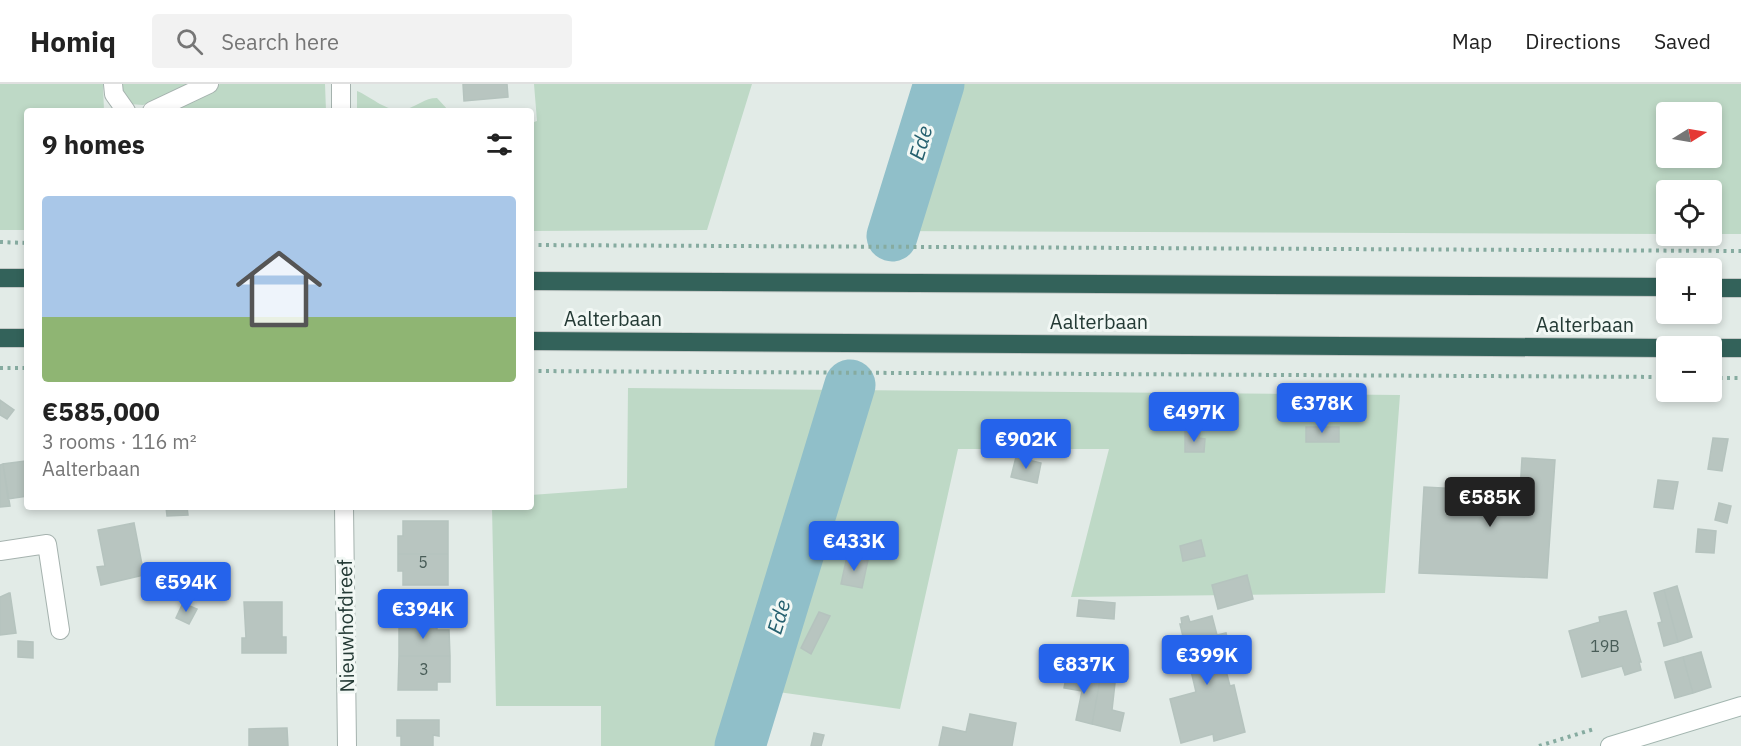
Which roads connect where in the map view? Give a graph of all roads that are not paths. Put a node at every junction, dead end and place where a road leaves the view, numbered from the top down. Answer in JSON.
{"nodes":[{"id":1,"x":113,"y":84,"type":"edge"},
{"id":2,"x":209,"y":84,"type":"edge"},
{"id":3,"x":341,"y":84,"type":"edge"},
{"id":4,"x":124,"y":108,"type":"edge"},
{"id":5,"x":158,"y":108,"type":"edge"},
{"id":6,"x":341,"y":108,"type":"edge"},
{"id":7,"x":0,"y":278,"type":"edge"},
{"id":8,"x":24,"y":278,"type":"edge"},
{"id":9,"x":534,"y":281,"type":"edge"},
{"id":10,"x":1656,"y":287,"type":"edge"},
{"id":11,"x":1722,"y":288,"type":"edge"},
{"id":12,"x":1741,"y":288,"type":"edge"},
{"id":13,"x":0,"y":338,"type":"edge"},
{"id":14,"x":24,"y":338,"type":"edge"},
{"id":15,"x":534,"y":341,"type":"edge"},
{"id":16,"x":1656,"y":348,"type":"edge"},
{"id":17,"x":1722,"y":348,"type":"edge"},
{"id":18,"x":1741,"y":348,"type":"edge"},
{"id":19,"x":344,"y":510,"type":"edge"},
{"id":20,"x":0,"y":551,"type":"edge"},
{"id":21,"x":60,"y":630,"type":"dead end"},
{"id":22,"x":1741,"y":706,"type":"edge"},
{"id":23,"x":347,"y":746,"type":"edge"},
{"id":24,"x":1610,"y":746,"type":"edge"}],
"edges":[{"from":1,"to":4,"type":"street"},
{"from":2,"to":5,"type":"street"},
{"from":3,"to":6,"type":"street"},
{"from":7,"to":8,"type":"highway"},
{"from":9,"to":10,"type":"highway","name":"Aalterbaan"},
{"from":11,"to":12,"type":"highway"},
{"from":13,"to":14,"type":"highway"},
{"from":15,"to":16,"type":"highway","name":"Aalterbaan"},
{"from":17,"to":18,"type":"highway"},
{"from":19,"to":23,"type":"street","name":"Nieuwhofdreef"},
{"from":20,"to":21,"type":"street"},
{"from":22,"to":24,"type":"street"}]}
